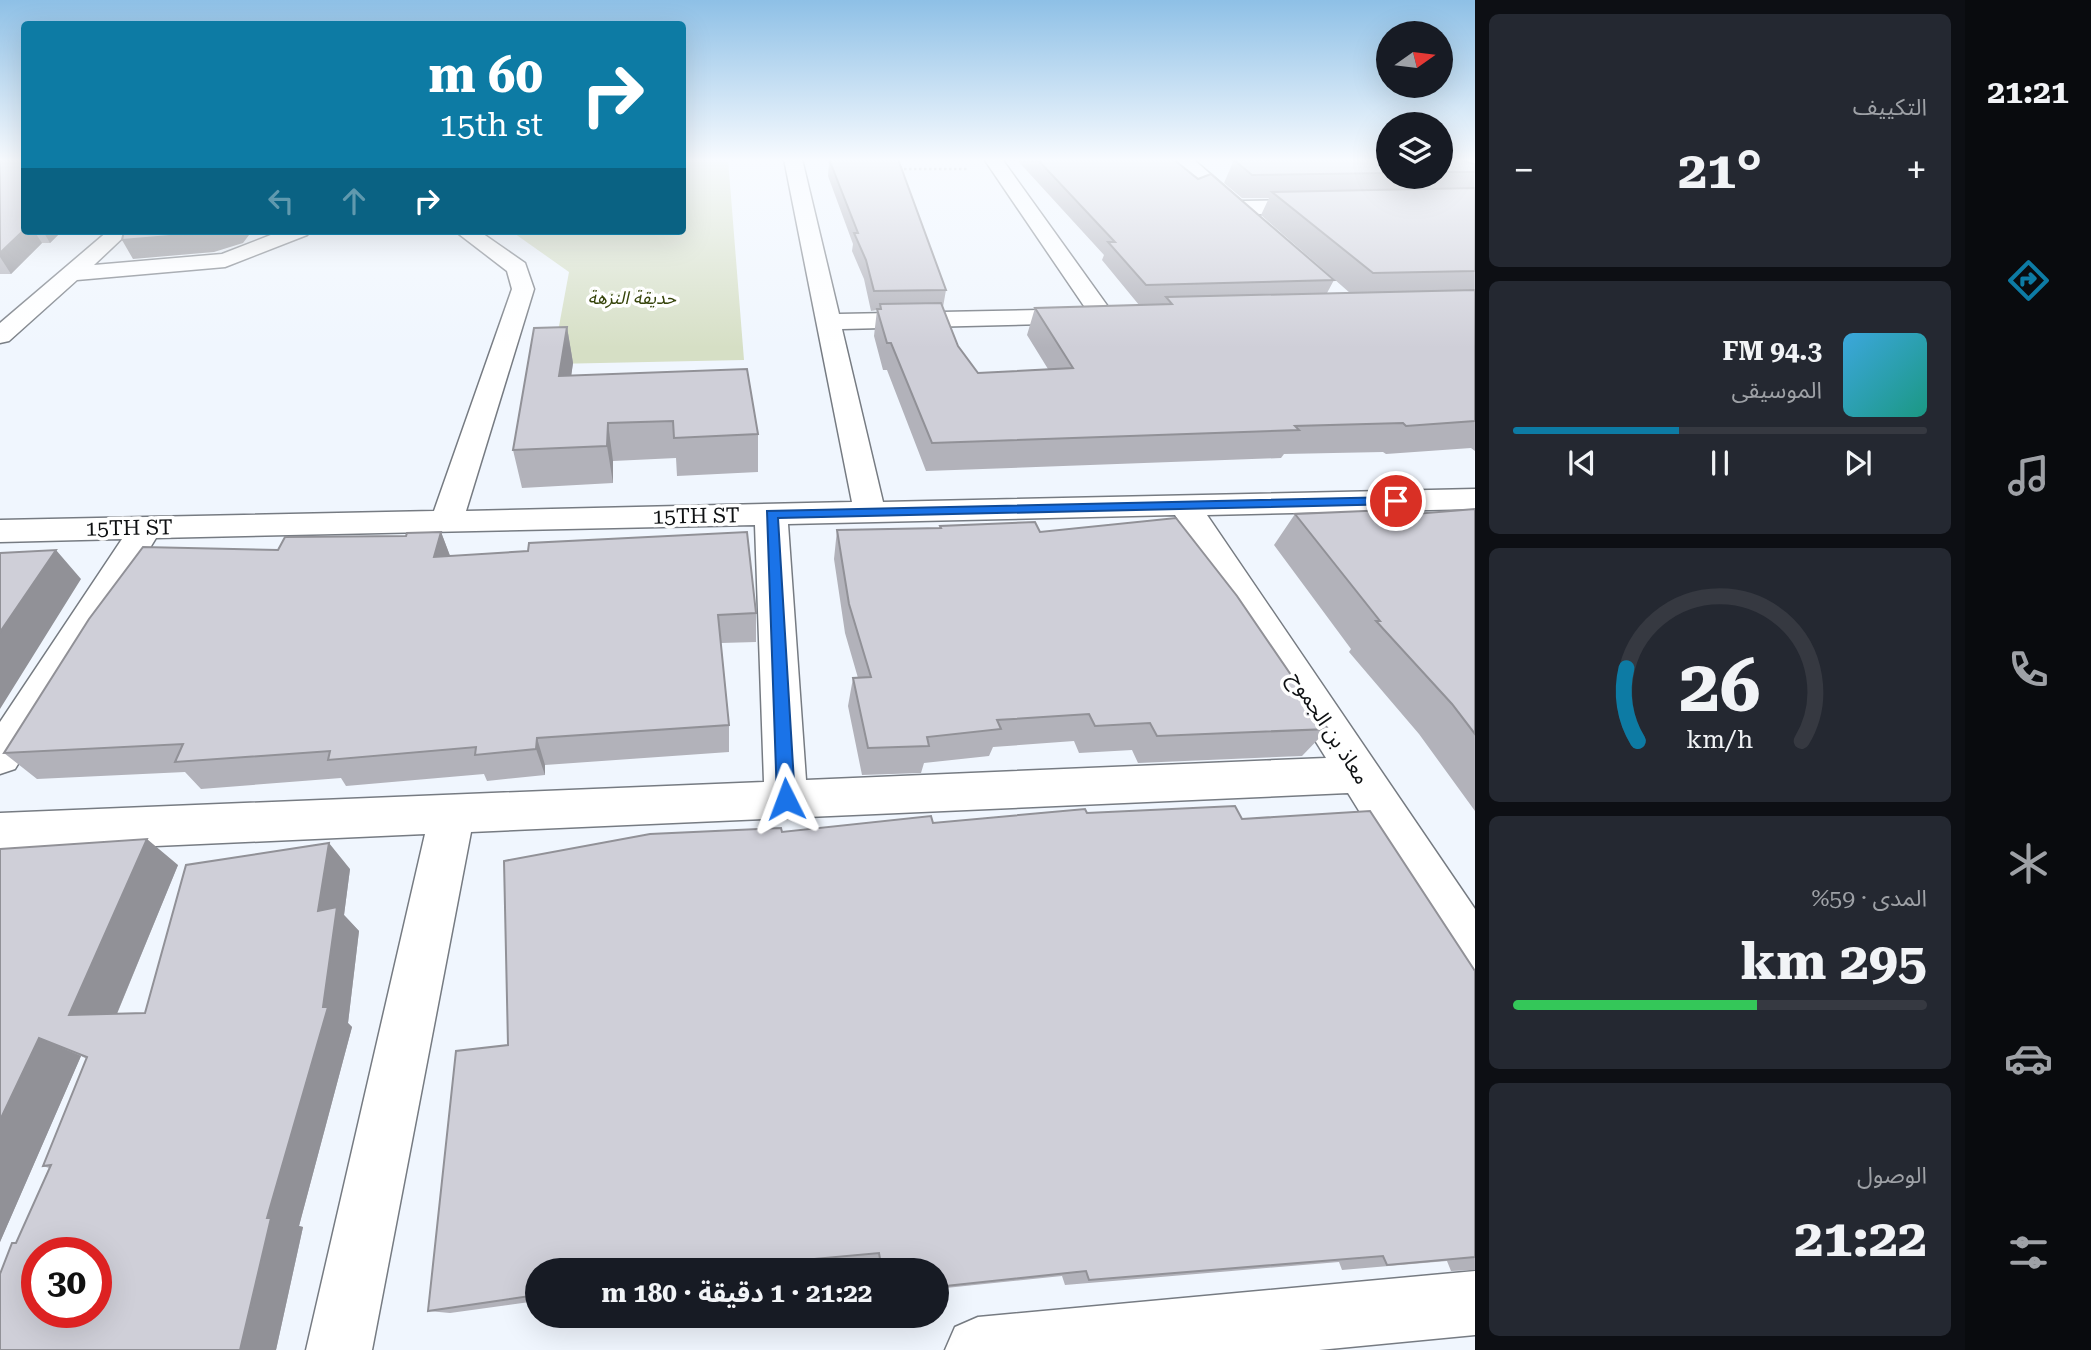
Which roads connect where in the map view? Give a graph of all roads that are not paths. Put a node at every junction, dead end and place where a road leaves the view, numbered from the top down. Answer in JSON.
{"nodes":[{"id":1,"x":807,"y":222,"type":"edge"},
{"id":2,"x":1036,"y":222,"type":"edge"},
{"id":3,"x":1255,"y":222,"type":"edge"},
{"id":4,"x":1257,"y":225,"type":"edge"},
{"id":5,"x":115,"y":235,"type":"edge"},
{"id":6,"x":290,"y":235,"type":"edge"},
{"id":7,"x":471,"y":235,"type":"edge"},
{"id":8,"x":71,"y":274,"type":"junction"},
{"id":9,"x":1129,"y":314,"type":"edge"},
{"id":10,"x":1101,"y":315,"type":"junction"},
{"id":11,"x":828,"y":322,"type":"junction"},
{"id":12,"x":0,"y":336,"type":"edge"},
{"id":13,"x":1475,"y":499,"type":"edge"},
{"id":14,"x":1184,"y":505,"type":"junction"},
{"id":15,"x":870,"y":512,"type":"junction"},
{"id":16,"x":772,"y":514,"type":"junction"},
{"id":17,"x":447,"y":521,"type":"junction"},
{"id":18,"x":146,"y":528,"type":"junction"},
{"id":19,"x":0,"y":531,"type":"edge"},
{"id":20,"x":0,"y":757,"type":"edge"},
{"id":21,"x":1359,"y":775,"type":"junction"},
{"id":22,"x":786,"y":799,"type":"junction"},
{"id":23,"x":452,"y":814,"type":"junction"},
{"id":24,"x":0,"y":833,"type":"edge"},
{"id":25,"x":1475,"y":952,"type":"edge"},
{"id":26,"x":1475,"y":1303,"type":"edge"},
{"id":27,"x":988,"y":1349,"type":"edge"},
{"id":28,"x":339,"y":1350,"type":"edge"}],
"edges":[{"from":1,"to":11,"type":"street"},
{"from":2,"to":10,"type":"street"},
{"from":3,"to":4,"type":"street"},
{"from":5,"to":8,"type":"street"},
{"from":6,"to":8,"type":"street"},
{"from":7,"to":17,"type":"street"},
{"from":8,"to":12,"type":"street"},
{"from":9,"to":10,"type":"street"},
{"from":10,"to":11,"type":"street"},
{"from":11,"to":15,"type":"street"},
{"from":13,"to":14,"type":"street","name":"15TH ST"},
{"from":14,"to":15,"type":"street","name":"15TH ST"},
{"from":14,"to":21,"type":"street","name":"معاذ بن الجموح"},
{"from":15,"to":16,"type":"street","name":"15TH ST"},
{"from":16,"to":17,"type":"street","name":"15TH ST"},
{"from":16,"to":22,"type":"street"},
{"from":17,"to":18,"type":"street","name":"15TH ST"},
{"from":18,"to":19,"type":"street","name":"15TH ST"},
{"from":18,"to":20,"type":"street"},
{"from":21,"to":22,"type":"street"},
{"from":21,"to":25,"type":"street","name":"معاذ بن الجموح"},
{"from":22,"to":23,"type":"street"},
{"from":23,"to":24,"type":"street"},
{"from":23,"to":28,"type":"street"},
{"from":26,"to":27,"type":"street"}]}
